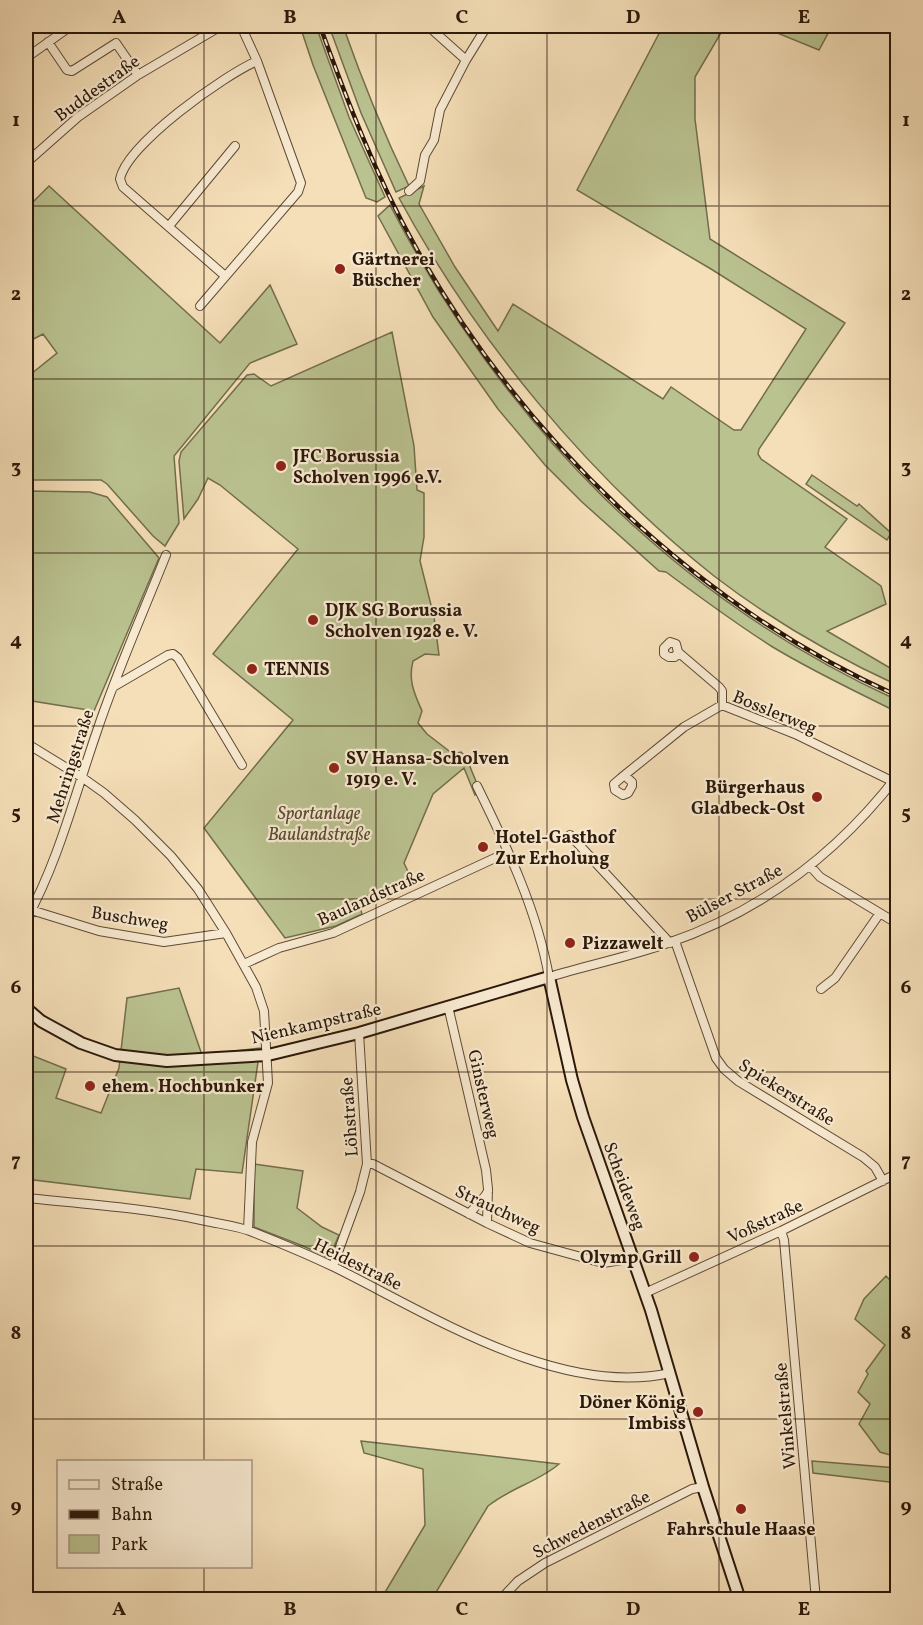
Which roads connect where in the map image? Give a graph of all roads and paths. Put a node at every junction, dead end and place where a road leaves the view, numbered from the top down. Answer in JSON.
{"nodes":[{"id":1,"x":71,"y":26,"type":"edge"},
{"id":2,"x":221,"y":26,"type":"edge"},
{"id":3,"x":241,"y":26,"type":"edge"},
{"id":4,"x":428,"y":26,"type":"edge"},
{"id":5,"x":487,"y":26,"type":"edge"},
{"id":6,"x":48,"y":42,"type":"junction"},
{"id":7,"x":26,"y":58,"type":"edge"},
{"id":8,"x":466,"y":60,"type":"junction"},
{"id":9,"x":257,"y":61,"type":"junction"},
{"id":10,"x":138,"y":75,"type":"junction"},
{"id":11,"x":235,"y":146,"type":"dead end"},
{"id":12,"x":26,"y":163,"type":"edge"},
{"id":13,"x":409,"y":191,"type":"dead end"},
{"id":14,"x":169,"y":226,"type":"junction"},
{"id":15,"x":224,"y":275,"type":"junction"},
{"id":16,"x":200,"y":306,"type":"dead end"},
{"id":17,"x":166,"y":555,"type":"dead end"},
{"id":18,"x":678,"y":652,"type":"dead end"},
{"id":19,"x":113,"y":687,"type":"junction"},
{"id":20,"x":722,"y":705,"type":"junction"},
{"id":21,"x":26,"y":743,"type":"edge"},
{"id":22,"x":242,"y":765,"type":"dead end"},
{"id":23,"x":625,"y":776,"type":"dead end"},
{"id":24,"x":83,"y":778,"type":"junction"},
{"id":25,"x":896,"y":780,"type":"edge"},
{"id":26,"x":477,"y":786,"type":"dead end"},
{"id":27,"x":570,"y":836,"type":"dead end"},
{"id":28,"x":508,"y":852,"type":"junction"},
{"id":29,"x":811,"y":867,"type":"junction"},
{"id":30,"x":31,"y":910,"type":"junction"},
{"id":31,"x":880,"y":914,"type":"junction"},
{"id":32,"x":26,"y":920,"type":"edge"},
{"id":33,"x":897,"y":924,"type":"edge"},
{"id":34,"x":226,"y":933,"type":"junction"},
{"id":35,"x":673,"y":942,"type":"junction"},
{"id":36,"x":244,"y":964,"type":"junction"},
{"id":37,"x":549,"y":977,"type":"junction"},
{"id":38,"x":821,"y":989,"type":"dead end"},
{"id":39,"x":448,"y":1006,"type":"junction"},
{"id":40,"x":26,"y":1008,"type":"edge"},
{"id":41,"x":359,"y":1033,"type":"junction"},
{"id":42,"x":268,"y":1055,"type":"junction"},
{"id":43,"x":368,"y":1164,"type":"junction"},
{"id":44,"x":897,"y":1173,"type":"edge"},
{"id":45,"x":883,"y":1181,"type":"junction"},
{"id":46,"x":488,"y":1189,"type":"junction"},
{"id":47,"x":26,"y":1198,"type":"edge"},
{"id":48,"x":469,"y":1214,"type":"junction"},
{"id":49,"x":487,"y":1223,"type":"junction"},
{"id":50,"x":248,"y":1230,"type":"junction"},
{"id":51,"x":781,"y":1230,"type":"junction"},
{"id":52,"x":622,"y":1260,"type":"dead end"},
{"id":53,"x":333,"y":1266,"type":"junction"},
{"id":54,"x":645,"y":1293,"type":"junction"},
{"id":55,"x":670,"y":1373,"type":"junction"},
{"id":56,"x":701,"y":1482,"type":"junction"},
{"id":57,"x":500,"y":1599,"type":"edge"},
{"id":58,"x":740,"y":1599,"type":"edge"},
{"id":59,"x":816,"y":1599,"type":"edge"}],
"edges":[{"from":1,"to":6,"type":"street"},
{"from":2,"to":10,"type":"street","name":"Buddestraße"},
{"from":3,"to":9,"type":"street"},
{"from":4,"to":8,"type":"street"},
{"from":5,"to":8,"type":"street"},
{"from":6,"to":7,"type":"street"},
{"from":6,"to":10,"type":"street"},
{"from":8,"to":13,"type":"street"},
{"from":9,"to":14,"type":"street"},
{"from":9,"to":15,"type":"street"},
{"from":10,"to":12,"type":"street","name":"Buddestraße"},
{"from":11,"to":14,"type":"street"},
{"from":14,"to":15,"type":"street"},
{"from":15,"to":16,"type":"street"},
{"from":17,"to":19,"type":"street","name":"Mehringstraße"},
{"from":18,"to":20,"type":"street"},
{"from":19,"to":22,"type":"street"},
{"from":19,"to":24,"type":"street","name":"Mehringstraße"},
{"from":20,"to":23,"type":"street","name":"Bosslerweg"},
{"from":20,"to":25,"type":"street","name":"Bosslerweg"},
{"from":21,"to":24,"type":"street"},
{"from":24,"to":30,"type":"street","name":"Mehringstraße"},
{"from":24,"to":34,"type":"street"},
{"from":25,"to":29,"type":"street","name":"Bülser Straße"},
{"from":26,"to":28,"type":"street","name":"Scheideweg"},
{"from":27,"to":35,"type":"street"},
{"from":28,"to":36,"type":"street","name":"Baulandstraße"},
{"from":28,"to":37,"type":"street","name":"Scheideweg"},
{"from":29,"to":31,"type":"street"},
{"from":29,"to":35,"type":"street","name":"Bülser Straße"},
{"from":30,"to":32,"type":"street","name":"Mehringstraße"},
{"from":30,"to":34,"type":"street","name":"Buschweg"},
{"from":31,"to":33,"type":"street"},
{"from":31,"to":38,"type":"street"},
{"from":34,"to":36,"type":"street"},
{"from":35,"to":37,"type":"street","name":"Bülser Straße"},
{"from":35,"to":45,"type":"street","name":"Spiekerstraße"},
{"from":36,"to":42,"type":"street"},
{"from":37,"to":39,"type":"street","name":"Nienkampstraße"},
{"from":37,"to":54,"type":"street","name":"Scheideweg"},
{"from":39,"to":41,"type":"street","name":"Nienkampstraße"},
{"from":39,"to":46,"type":"street","name":"Ginsterweg"},
{"from":40,"to":42,"type":"street","name":"Nienkampstraße"},
{"from":41,"to":42,"type":"street","name":"Nienkampstraße"},
{"from":41,"to":43,"type":"street","name":"Löhstraße"},
{"from":42,"to":50,"type":"street"},
{"from":43,"to":48,"type":"street","name":"Strauchweg"},
{"from":43,"to":53,"type":"street","name":"Löhstraße"},
{"from":44,"to":45,"type":"street","name":"Voßstraße"},
{"from":45,"to":51,"type":"street","name":"Voßstraße"},
{"from":46,"to":48,"type":"street"},
{"from":46,"to":49,"type":"street","name":"Ginsterweg"},
{"from":47,"to":50,"type":"street","name":"Heidestraße"},
{"from":48,"to":49,"type":"street","name":"Strauchweg"},
{"from":49,"to":52,"type":"street","name":"Strauchweg"},
{"from":50,"to":53,"type":"street","name":"Heidestraße"},
{"from":51,"to":54,"type":"street","name":"Voßstraße"},
{"from":51,"to":59,"type":"street","name":"Winkelstraße"},
{"from":53,"to":55,"type":"street","name":"Heidestraße"},
{"from":54,"to":55,"type":"street","name":"Scheideweg"},
{"from":55,"to":56,"type":"street","name":"Scheideweg"},
{"from":56,"to":57,"type":"street","name":"Schwedenstraße"},
{"from":56,"to":58,"type":"street","name":"Scheideweg"}]}
